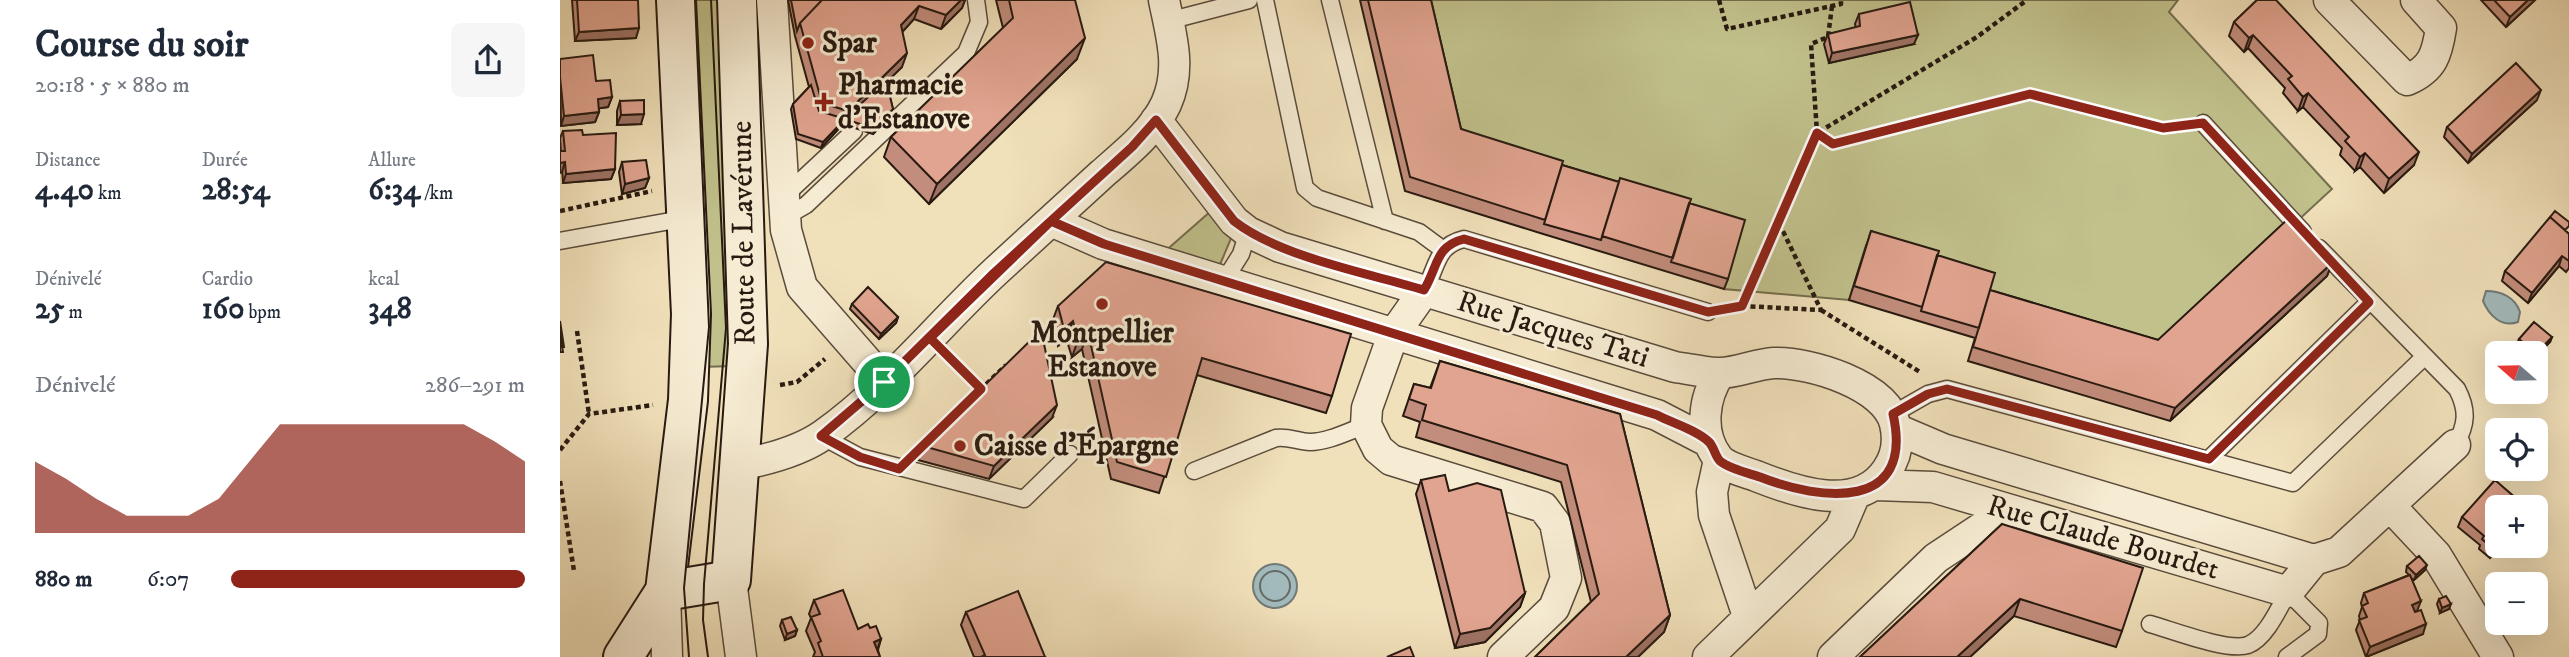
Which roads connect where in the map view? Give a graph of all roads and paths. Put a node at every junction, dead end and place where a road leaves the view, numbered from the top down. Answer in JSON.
{"nodes":[{"id":1,"x":676,"y":0,"type":"edge"},
{"id":2,"x":737,"y":0,"type":"edge"},
{"id":3,"x":772,"y":0,"type":"edge"},
{"id":4,"x":976,"y":0,"type":"edge"},
{"id":5,"x":1249,"y":0,"type":"edge"},
{"id":6,"x":1265,"y":0,"type":"edge"},
{"id":7,"x":1330,"y":0,"type":"edge"},
{"id":8,"x":1719,"y":0,"type":"edge"},
{"id":9,"x":1841,"y":0,"type":"edge"},
{"id":10,"x":2027,"y":0,"type":"edge"},
{"id":11,"x":2329,"y":0,"type":"edge"},
{"id":12,"x":2416,"y":0,"type":"edge"},
{"id":13,"x":1832,"y":6,"type":"junction"},
{"id":14,"x":1166,"y":10,"type":"edge"},
{"id":15,"x":1156,"y":120,"type":"junction"},
{"id":16,"x":2203,"y":123,"type":"joint"},
{"id":17,"x":854,"y":131,"type":"edge"},
{"id":18,"x":1817,"y":133,"type":"junction"},
{"id":19,"x":658,"y":189,"type":"dead end"},
{"id":20,"x":784,"y":204,"type":"junction"},
{"id":21,"x":560,"y":211,"type":"edge"},
{"id":22,"x":687,"y":218,"type":"junction"},
{"id":23,"x":1051,"y":221,"type":"junction"},
{"id":24,"x":1385,"y":221,"type":"junction"},
{"id":25,"x":1778,"y":223,"type":"junction"},
{"id":26,"x":1248,"y":232,"type":"junction"},
{"id":27,"x":560,"y":241,"type":"edge"},
{"id":28,"x":1441,"y":249,"type":"junction"},
{"id":29,"x":1224,"y":281,"type":"junction"},
{"id":30,"x":1424,"y":290,"type":"junction"},
{"id":31,"x":2369,"y":302,"type":"junction"},
{"id":32,"x":1742,"y":306,"type":"junction"},
{"id":33,"x":1821,"y":310,"type":"junction"},
{"id":34,"x":1708,"y":312,"type":"joint"},
{"id":35,"x":577,"y":331,"type":"dead end"},
{"id":36,"x":1393,"y":335,"type":"junction"},
{"id":37,"x":930,"y":338,"type":"junction"},
{"id":38,"x":2424,"y":356,"type":"junction"},
{"id":39,"x":1007,"y":363,"type":"edge"},
{"id":40,"x":817,"y":365,"type":"dead end"},
{"id":41,"x":1720,"y":373,"type":"junction"},
{"id":42,"x":797,"y":382,"type":"dead end"},
{"id":43,"x":884,"y":382,"type":"junction"},
{"id":44,"x":981,"y":389,"type":"junction"},
{"id":45,"x":1947,"y":389,"type":"junction"},
{"id":46,"x":633,"y":409,"type":"dead end"},
{"id":47,"x":589,"y":414,"type":"junction"},
{"id":48,"x":1894,"y":422,"type":"junction"},
{"id":49,"x":1366,"y":425,"type":"junction"},
{"id":50,"x":821,"y":436,"type":"junction"},
{"id":51,"x":2455,"y":445,"type":"joint"},
{"id":52,"x":560,"y":450,"type":"edge"},
{"id":53,"x":1714,"y":451,"type":"junction"},
{"id":54,"x":1070,"y":454,"type":"dead end"},
{"id":55,"x":2209,"y":459,"type":"junction"},
{"id":56,"x":680,"y":464,"type":"junction"},
{"id":57,"x":739,"y":465,"type":"junction"},
{"id":58,"x":899,"y":469,"type":"junction"},
{"id":59,"x":1194,"y":471,"type":"dead end"},
{"id":60,"x":560,"y":481,"type":"edge"},
{"id":61,"x":1866,"y":489,"type":"junction"},
{"id":62,"x":2391,"y":507,"type":"junction"},
{"id":63,"x":2007,"y":511,"type":"junction"},
{"id":64,"x":2314,"y":560,"type":"junction"},
{"id":65,"x":574,"y":571,"type":"dead end"},
{"id":66,"x":731,"y":580,"type":"junction"},
{"id":67,"x":665,"y":591,"type":"junction"},
{"id":68,"x":2288,"y":592,"type":"junction"},
{"id":69,"x":1748,"y":616,"type":"junction"},
{"id":70,"x":2150,"y":624,"type":"dead end"},
{"id":71,"x":623,"y":657,"type":"edge"},
{"id":72,"x":667,"y":657,"type":"edge"},
{"id":73,"x":741,"y":657,"type":"edge"},
{"id":74,"x":1503,"y":657,"type":"edge"},
{"id":75,"x":1708,"y":657,"type":"edge"},
{"id":76,"x":1833,"y":657,"type":"edge"},
{"id":77,"x":2287,"y":657,"type":"edge"},
{"id":78,"x":2498,"y":657,"type":"edge"}],
"edges":[{"from":1,"to":22,"type":"street","name":"Route de Lavérune"},
{"from":2,"to":57,"type":"street","name":"Route de Lavérune"},
{"from":3,"to":20,"type":"street"},
{"from":4,"to":20,"type":"lane"},
{"from":5,"to":14,"type":"lane"},
{"from":6,"to":24,"type":"lane"},
{"from":7,"to":24,"type":"lane"},
{"from":8,"to":13,"type":"path"},
{"from":9,"to":13,"type":"path"},
{"from":10,"to":18,"type":"path"},
{"from":11,"to":12,"type":"street"},
{"from":13,"to":18,"type":"path"},
{"from":14,"to":15,"type":"street"},
{"from":15,"to":23,"type":"street"},
{"from":15,"to":26,"type":"street","name":"Rue Jacques Tati"},
{"from":16,"to":18,"type":"path"},
{"from":16,"to":31,"type":"lane"},
{"from":17,"to":20,"type":"lane"},
{"from":18,"to":25,"type":"path"},
{"from":19,"to":21,"type":"path"},
{"from":20,"to":43,"type":"street"},
{"from":22,"to":27,"type":"lane"},
{"from":22,"to":56,"type":"street","name":"Route de Lavérune"},
{"from":23,"to":29,"type":"street","name":"Rue Jacques Tati"},
{"from":23,"to":37,"type":"street"},
{"from":24,"to":28,"type":"lane"},
{"from":25,"to":32,"type":"path"},
{"from":25,"to":33,"type":"path"},
{"from":26,"to":29,"type":"lane"},
{"from":26,"to":30,"type":"street","name":"Rue Jacques Tati"},
{"from":28,"to":30,"type":"lane"},
{"from":28,"to":34,"type":"lane"},
{"from":29,"to":36,"type":"street","name":"Rue Jacques Tati"},
{"from":30,"to":36,"type":"street"},
{"from":30,"to":41,"type":"street","name":"Rue Jacques Tati"},
{"from":31,"to":38,"type":"lane"},
{"from":31,"to":55,"type":"lane"},
{"from":32,"to":33,"type":"path"},
{"from":32,"to":34,"type":"path"},
{"from":33,"to":45,"type":"path"},
{"from":35,"to":47,"type":"path"},
{"from":36,"to":49,"type":"street"},
{"from":36,"to":53,"type":"street","name":"Rue Jacques Tati"},
{"from":37,"to":43,"type":"street"},
{"from":37,"to":44,"type":"path"},
{"from":38,"to":51,"type":"lane"},
{"from":38,"to":55,"type":"lane"},
{"from":39,"to":44,"type":"path"},
{"from":40,"to":42,"type":"path"},
{"from":41,"to":48,"type":"street","name":"Rue Jacques Tati"},
{"from":41,"to":53,"type":"street"},
{"from":43,"to":50,"type":"street"},
{"from":44,"to":58,"type":"path"},
{"from":45,"to":48,"type":"lane"},
{"from":45,"to":55,"type":"lane"},
{"from":46,"to":47,"type":"path"},
{"from":47,"to":52,"type":"path"},
{"from":48,"to":61,"type":"street"},
{"from":48,"to":64,"type":"street","name":"Rue Claude Bourdet"},
{"from":49,"to":59,"type":"lane"},
{"from":49,"to":74,"type":"street"},
{"from":50,"to":57,"type":"street"},
{"from":50,"to":58,"type":"lane"},
{"from":51,"to":62,"type":"street"},
{"from":53,"to":61,"type":"street","name":"Rue Jacques Tati"},
{"from":53,"to":69,"type":"street"},
{"from":54,"to":58,"type":"lane"},
{"from":56,"to":57,"type":"street"},
{"from":56,"to":67,"type":"street","name":"Route de Lavérune"},
{"from":57,"to":66,"type":"street","name":"Route de Lavérune"},
{"from":60,"to":65,"type":"path"},
{"from":61,"to":63,"type":"street","name":"Rue Claude Bourdet"},
{"from":61,"to":69,"type":"street"},
{"from":62,"to":64,"type":"street"},
{"from":62,"to":78,"type":"street"},
{"from":63,"to":68,"type":"street","name":"Rue Claude Bourdet"},
{"from":63,"to":76,"type":"street"},
{"from":64,"to":68,"type":"street"},
{"from":66,"to":67,"type":"street"},
{"from":66,"to":73,"type":"street"},
{"from":67,"to":71,"type":"street","name":"Route de Lavérune"},
{"from":67,"to":72,"type":"street"},
{"from":68,"to":70,"type":"lane"},
{"from":68,"to":77,"type":"lane"},
{"from":69,"to":75,"type":"street"}]}
